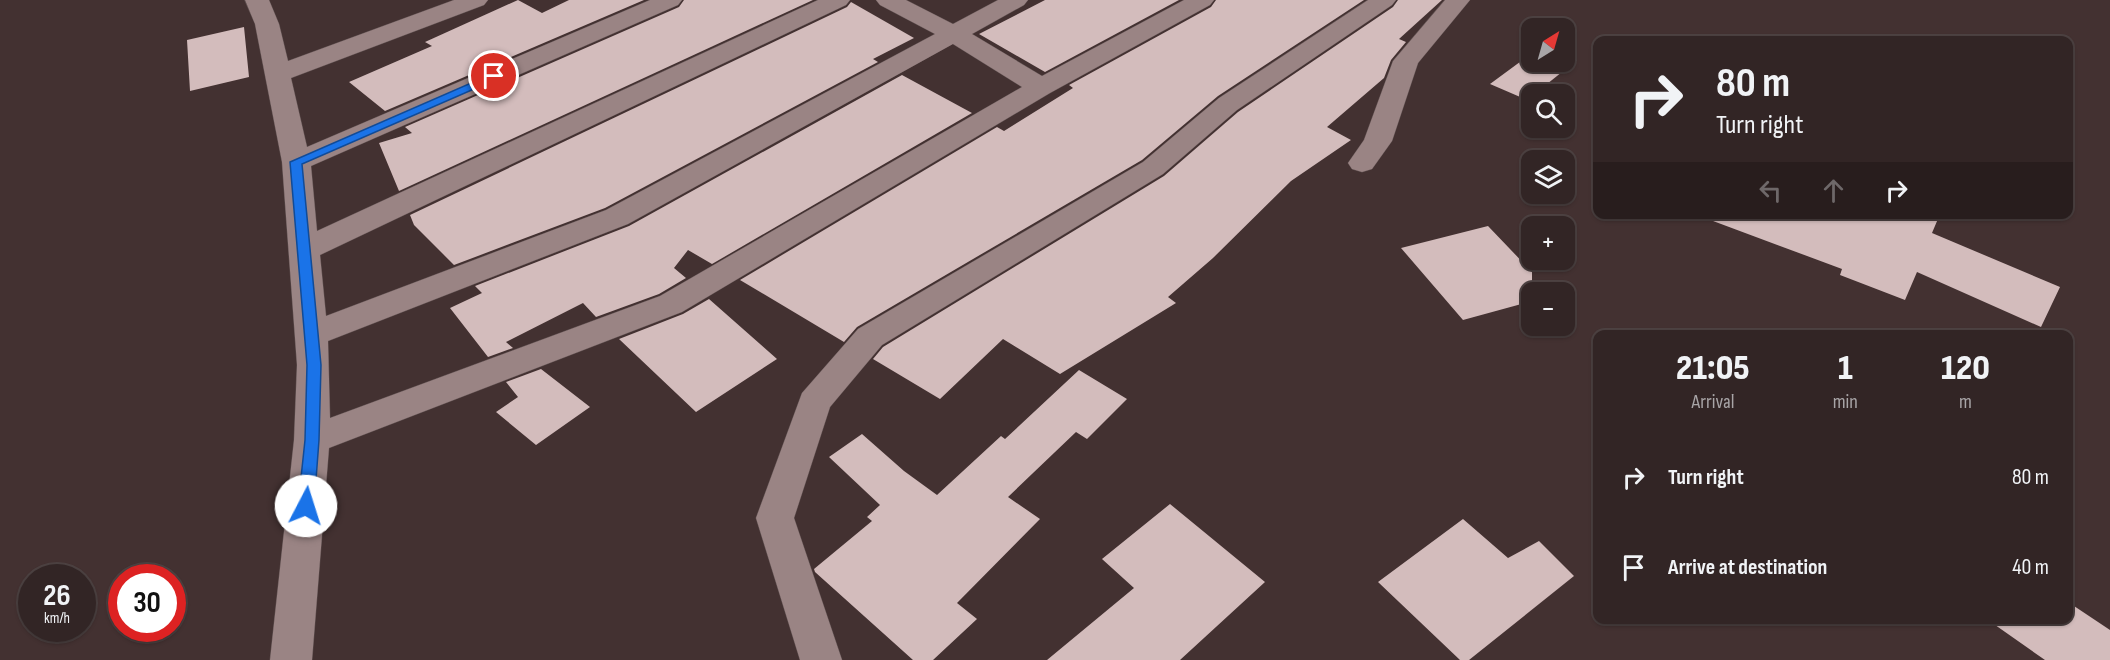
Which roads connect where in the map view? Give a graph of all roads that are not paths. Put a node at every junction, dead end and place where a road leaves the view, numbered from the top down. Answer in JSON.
{"nodes":[{"id":1,"x":257,"y":0,"type":"edge"},
{"id":2,"x":476,"y":0,"type":"edge"},
{"id":3,"x":669,"y":0,"type":"edge"},
{"id":4,"x":838,"y":0,"type":"edge"},
{"id":5,"x":888,"y":0,"type":"edge"},
{"id":6,"x":1016,"y":0,"type":"edge"},
{"id":7,"x":1202,"y":0,"type":"edge"},
{"id":8,"x":1384,"y":0,"type":"edge"},
{"id":9,"x":1458,"y":0,"type":"edge"},
{"id":10,"x":954,"y":34,"type":"junction"},
{"id":11,"x":278,"y":74,"type":"junction"},
{"id":12,"x":1041,"y":87,"type":"junction"},
{"id":13,"x":296,"y":162,"type":"junction"},
{"id":14,"x":1362,"y":164,"type":"dead end"},
{"id":15,"x":304,"y":250,"type":"junction"},
{"id":16,"x":312,"y":334,"type":"junction"},
{"id":17,"x":312,"y":440,"type":"junction"},
{"id":18,"x":291,"y":660,"type":"edge"},
{"id":19,"x":821,"y":660,"type":"edge"}],
"edges":[{"from":1,"to":11,"type":"street"},
{"from":2,"to":11,"type":"street"},
{"from":3,"to":13,"type":"street"},
{"from":4,"to":15,"type":"street"},
{"from":5,"to":10,"type":"street"},
{"from":6,"to":10,"type":"street"},
{"from":7,"to":12,"type":"street"},
{"from":8,"to":19,"type":"street"},
{"from":9,"to":14,"type":"street"},
{"from":10,"to":12,"type":"street"},
{"from":10,"to":16,"type":"street"},
{"from":11,"to":13,"type":"street"},
{"from":12,"to":17,"type":"street"},
{"from":13,"to":15,"type":"street"},
{"from":15,"to":16,"type":"street"},
{"from":16,"to":17,"type":"street"},
{"from":17,"to":18,"type":"street"}]}
